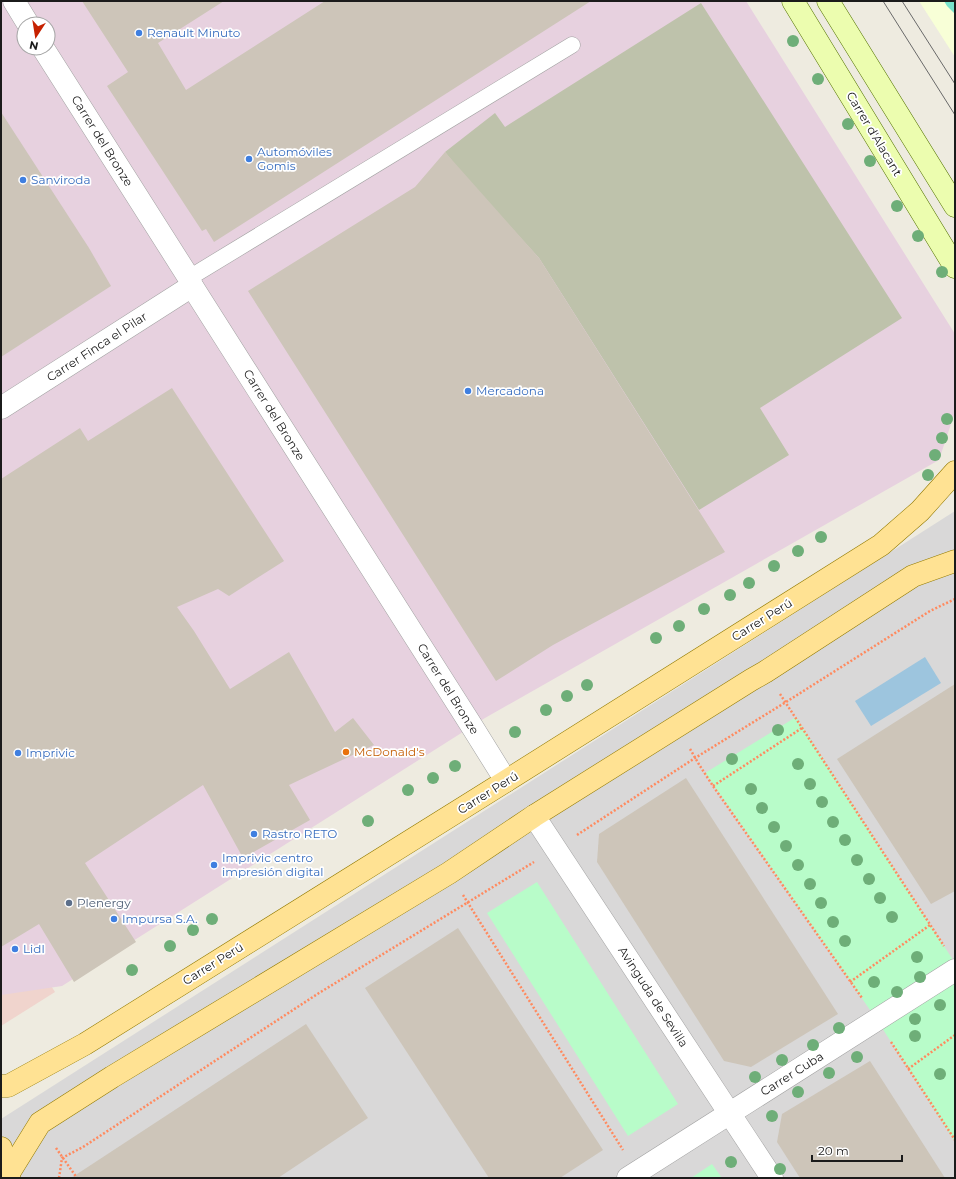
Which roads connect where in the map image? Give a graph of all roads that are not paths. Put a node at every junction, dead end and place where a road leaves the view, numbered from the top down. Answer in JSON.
{"nodes":[{"id":1,"x":14,"y":1,"type":"edge"},
{"id":2,"x":793,"y":1,"type":"edge"},
{"id":3,"x":828,"y":1,"type":"edge"},
{"id":4,"x":23,"y":16,"type":"edge"},
{"id":5,"x":572,"y":45,"type":"dead end"},
{"id":6,"x":48,"y":56,"type":"edge"},
{"id":7,"x":955,"y":206,"type":"edge"},
{"id":8,"x":955,"y":267,"type":"edge"},
{"id":9,"x":190,"y":282,"type":"junction"},
{"id":10,"x":1,"y":408,"type":"edge"},
{"id":11,"x":955,"y":472,"type":"edge"},
{"id":12,"x":955,"y":561,"type":"edge"},
{"id":13,"x":506,"y":781,"type":"junction"},
{"id":14,"x":534,"y":816,"type":"junction"},
{"id":15,"x":951,"y":960,"type":"edge"},
{"id":16,"x":1,"y":1086,"type":"edge"},
{"id":17,"x":730,"y":1114,"type":"junction"},
{"id":18,"x":1,"y":1148,"type":"edge"},
{"id":19,"x":9,"y":1175,"type":"edge"},
{"id":20,"x":633,"y":1175,"type":"edge"},
{"id":21,"x":772,"y":1178,"type":"edge"}],
"edges":[{"from":1,"to":4,"type":"street"},
{"from":2,"to":8,"type":"main road","name":"Carrer d'Alacant"},
{"from":3,"to":7,"type":"main road"},
{"from":5,"to":9,"type":"lane"},
{"from":6,"to":9,"type":"street","name":"Carrer del Bronze"},
{"from":9,"to":10,"type":"street","name":"Carrer Finca el Pilar"},
{"from":9,"to":13,"type":"street","name":"Carrer del Bronze"},
{"from":11,"to":13,"type":"main road","name":"Carrer Perú"},
{"from":12,"to":14,"type":"main road"},
{"from":13,"to":16,"type":"main road","name":"Carrer Perú"},
{"from":14,"to":17,"type":"street","name":"Avinguda de Sevilla"},
{"from":14,"to":19,"type":"main road"},
{"from":15,"to":17,"type":"street","name":"Carrer Cuba"},
{"from":17,"to":20,"type":"street","name":"Carrer Cuba"},
{"from":17,"to":21,"type":"street","name":"Avinguda de Sevilla"},
{"from":18,"to":19,"type":"main road"}]}
